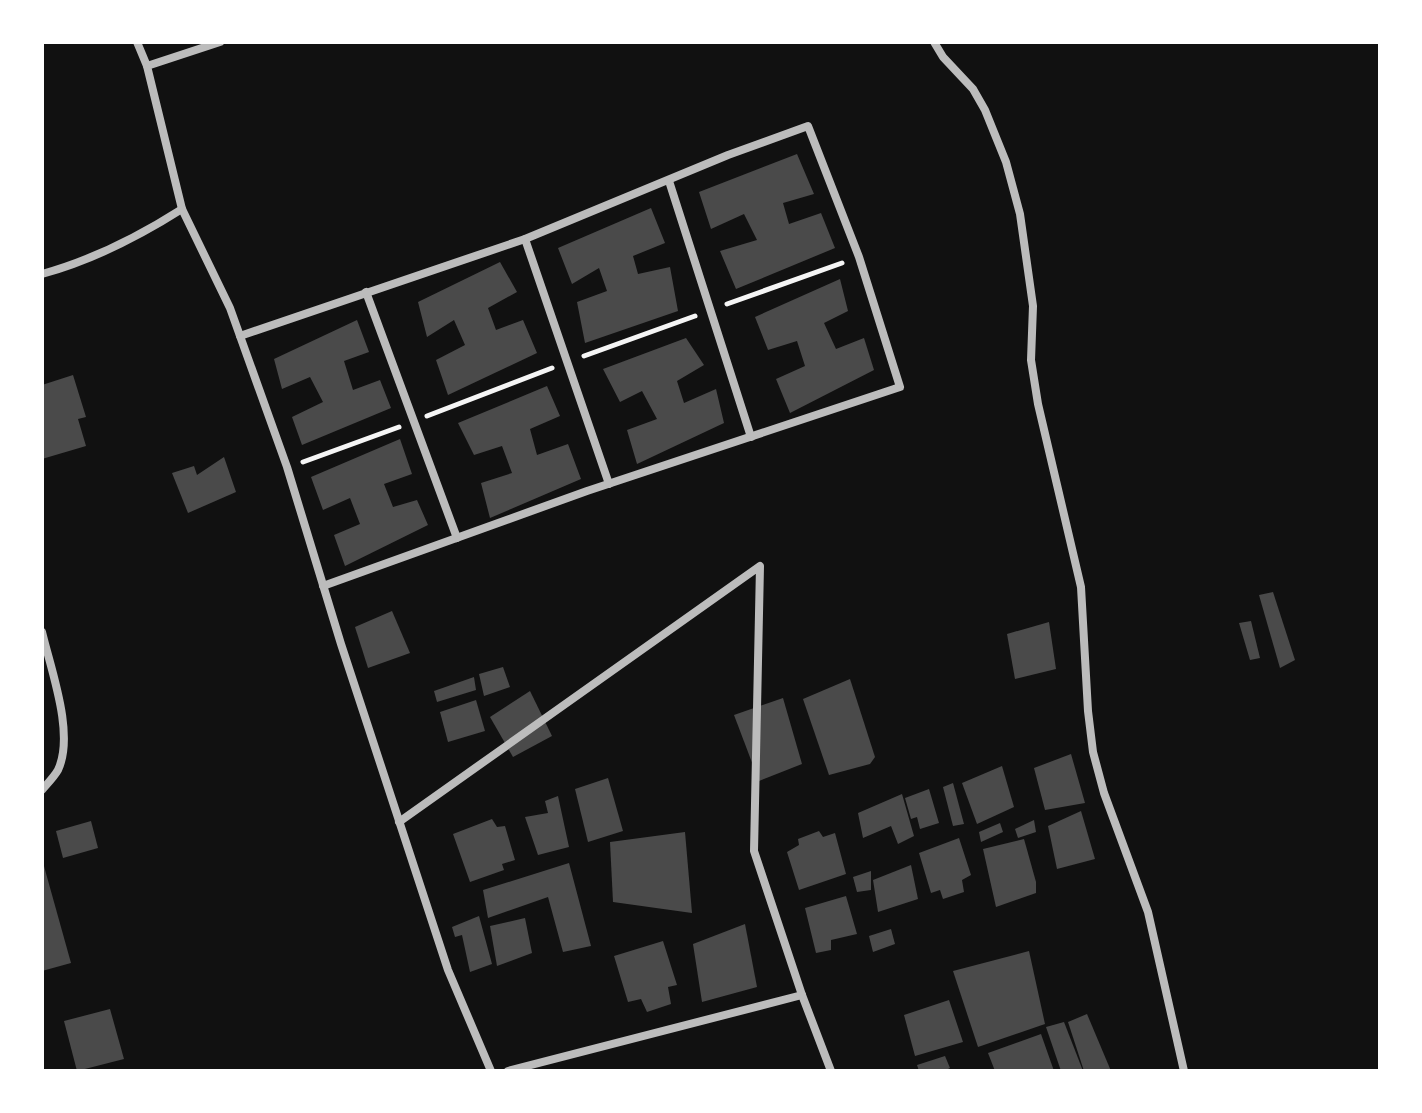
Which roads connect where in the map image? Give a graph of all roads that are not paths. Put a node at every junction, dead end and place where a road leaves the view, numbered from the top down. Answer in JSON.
{"nodes":[{"id":1,"x":137,"y":42,"type":"edge"},
{"id":2,"x":220,"y":42,"type":"edge"},
{"id":3,"x":934,"y":42,"type":"edge"},
{"id":4,"x":147,"y":66,"type":"junction"},
{"id":5,"x":669,"y":181,"type":"junction"},
{"id":6,"x":182,"y":209,"type":"junction"},
{"id":7,"x":525,"y":239,"type":"junction"},
{"id":8,"x":42,"y":274,"type":"edge"},
{"id":9,"x":366,"y":292,"type":"junction"},
{"id":10,"x":240,"y":336,"type":"junction"},
{"id":11,"x":751,"y":437,"type":"junction"},
{"id":12,"x":609,"y":484,"type":"junction"},
{"id":13,"x":457,"y":538,"type":"junction"},
{"id":14,"x":323,"y":586,"type":"junction"},
{"id":15,"x":42,"y":632,"type":"edge"},
{"id":16,"x":42,"y":790,"type":"edge"},
{"id":17,"x":399,"y":822,"type":"junction"},
{"id":18,"x":802,"y":995,"type":"junction"},
{"id":19,"x":1184,"y":1069,"type":"edge"},
{"id":20,"x":491,"y":1071,"type":"edge"},
{"id":21,"x":508,"y":1071,"type":"edge"},
{"id":22,"x":831,"y":1071,"type":"edge"},
{"id":23,"x":1171,"y":1071,"type":"edge"}],
"edges":[{"from":1,"to":4,"type":"street"},
{"from":2,"to":4,"type":"street"},
{"from":3,"to":19,"type":"street"},
{"from":4,"to":6,"type":"street"},
{"from":5,"to":7,"type":"street"},
{"from":5,"to":11,"type":"street"},
{"from":5,"to":11,"type":"street"},
{"from":6,"to":8,"type":"street"},
{"from":6,"to":10,"type":"street"},
{"from":7,"to":9,"type":"street"},
{"from":7,"to":12,"type":"street"},
{"from":9,"to":10,"type":"street"},
{"from":9,"to":13,"type":"street"},
{"from":10,"to":14,"type":"street"},
{"from":11,"to":12,"type":"street"},
{"from":12,"to":13,"type":"street"},
{"from":13,"to":14,"type":"street"},
{"from":14,"to":17,"type":"street"},
{"from":15,"to":16,"type":"street"},
{"from":17,"to":18,"type":"street"},
{"from":17,"to":20,"type":"street"},
{"from":18,"to":21,"type":"street"},
{"from":18,"to":22,"type":"street"},
{"from":19,"to":23,"type":"street"}]}
